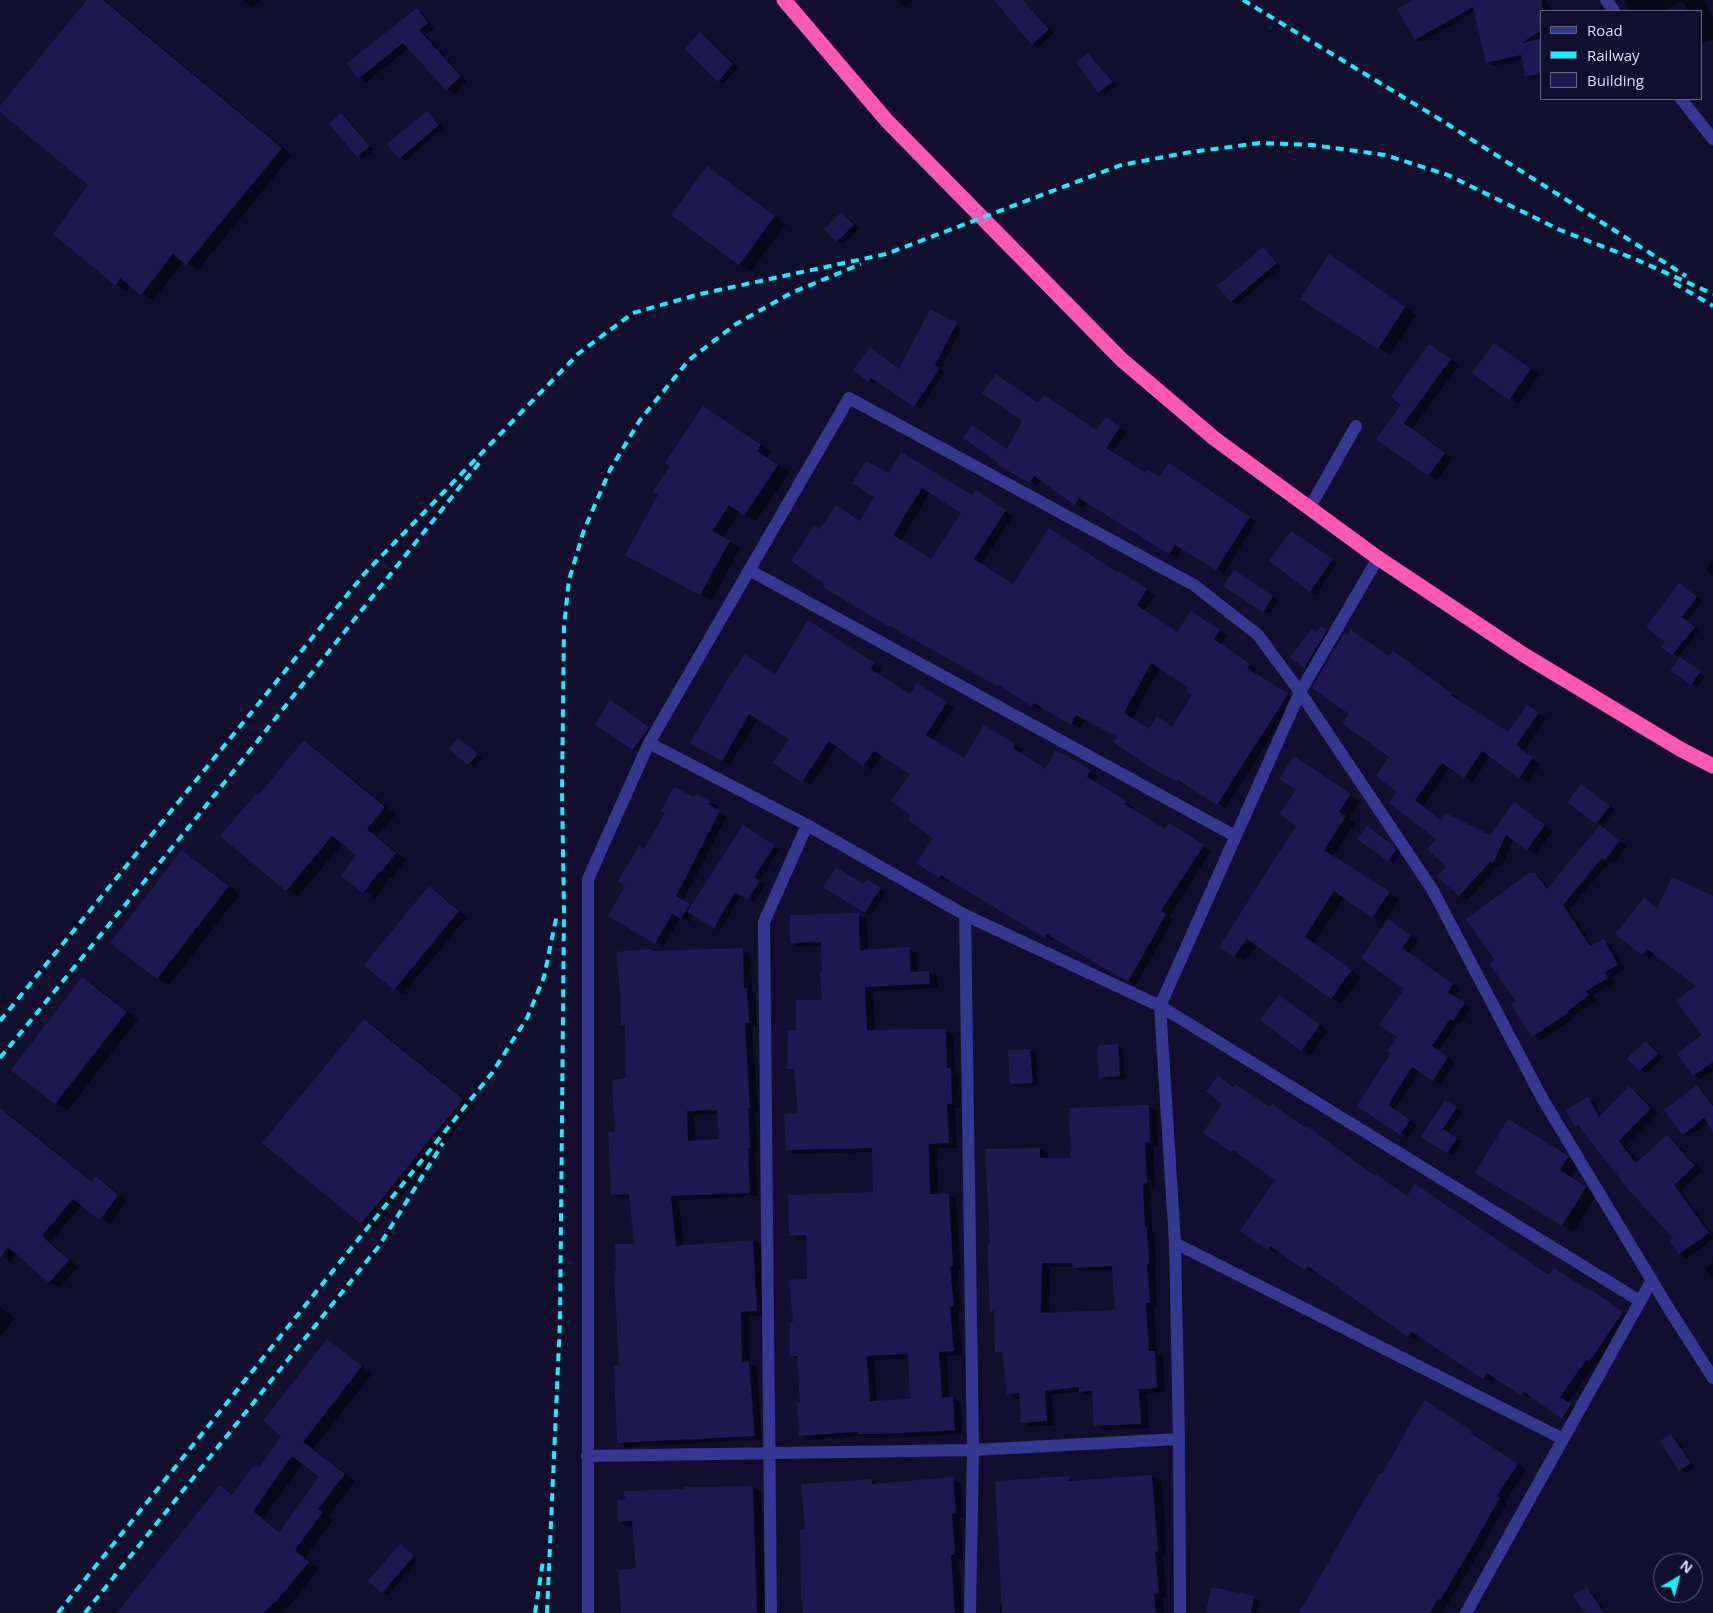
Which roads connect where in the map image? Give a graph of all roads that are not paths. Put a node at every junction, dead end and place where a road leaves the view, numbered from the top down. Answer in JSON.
{"nodes":[{"id":1,"x":784,"y":0,"type":"edge"},
{"id":2,"x":1682,"y":100,"type":"edge"},
{"id":3,"x":1713,"y":140,"type":"edge"},
{"id":4,"x":1356,"y":426,"type":"dead end"},
{"id":5,"x":1310,"y":507,"type":"junction"},
{"id":6,"x":1378,"y":558,"type":"junction"},
{"id":7,"x":749,"y":570,"type":"junction"},
{"id":8,"x":1300,"y":692,"type":"junction"},
{"id":9,"x":648,"y":743,"type":"junction"},
{"id":10,"x":1713,"y":766,"type":"edge"},
{"id":11,"x":807,"y":825,"type":"junction"},
{"id":12,"x":1235,"y":836,"type":"junction"},
{"id":13,"x":965,"y":915,"type":"junction"},
{"id":14,"x":1160,"y":1006,"type":"junction"},
{"id":15,"x":1175,"y":1243,"type":"junction"},
{"id":16,"x":1652,"y":1280,"type":"junction"},
{"id":17,"x":1640,"y":1301,"type":"junction"},
{"id":18,"x":1713,"y":1378,"type":"edge"},
{"id":19,"x":1179,"y":1439,"type":"junction"},
{"id":20,"x":1563,"y":1439,"type":"junction"},
{"id":21,"x":973,"y":1450,"type":"junction"},
{"id":22,"x":770,"y":1452,"type":"junction"},
{"id":23,"x":587,"y":1456,"type":"junction"},
{"id":24,"x":588,"y":1613,"type":"edge"},
{"id":25,"x":771,"y":1613,"type":"edge"},
{"id":26,"x":970,"y":1613,"type":"edge"},
{"id":27,"x":1180,"y":1613,"type":"edge"},
{"id":28,"x":1466,"y":1613,"type":"edge"}],
"edges":[{"from":1,"to":5,"type":"highway"},
{"from":2,"to":3,"type":"street"},
{"from":4,"to":5,"type":"street"},
{"from":5,"to":6,"type":"highway"},
{"from":6,"to":8,"type":"street"},
{"from":6,"to":10,"type":"highway"},
{"from":7,"to":8,"type":"street"},
{"from":7,"to":9,"type":"street"},
{"from":7,"to":12,"type":"street"},
{"from":8,"to":12,"type":"street"},
{"from":8,"to":16,"type":"street"},
{"from":9,"to":11,"type":"street"},
{"from":9,"to":23,"type":"street"},
{"from":11,"to":13,"type":"street"},
{"from":11,"to":22,"type":"street"},
{"from":12,"to":14,"type":"street"},
{"from":13,"to":14,"type":"street"},
{"from":13,"to":21,"type":"street"},
{"from":14,"to":15,"type":"street"},
{"from":14,"to":17,"type":"street"},
{"from":15,"to":19,"type":"street"},
{"from":15,"to":20,"type":"street"},
{"from":16,"to":17,"type":"street"},
{"from":16,"to":18,"type":"street"},
{"from":17,"to":20,"type":"street"},
{"from":19,"to":21,"type":"street"},
{"from":19,"to":27,"type":"street"},
{"from":20,"to":28,"type":"street"},
{"from":21,"to":22,"type":"street"},
{"from":21,"to":26,"type":"street"},
{"from":22,"to":23,"type":"street"},
{"from":22,"to":25,"type":"street"},
{"from":23,"to":24,"type":"street"}]}
